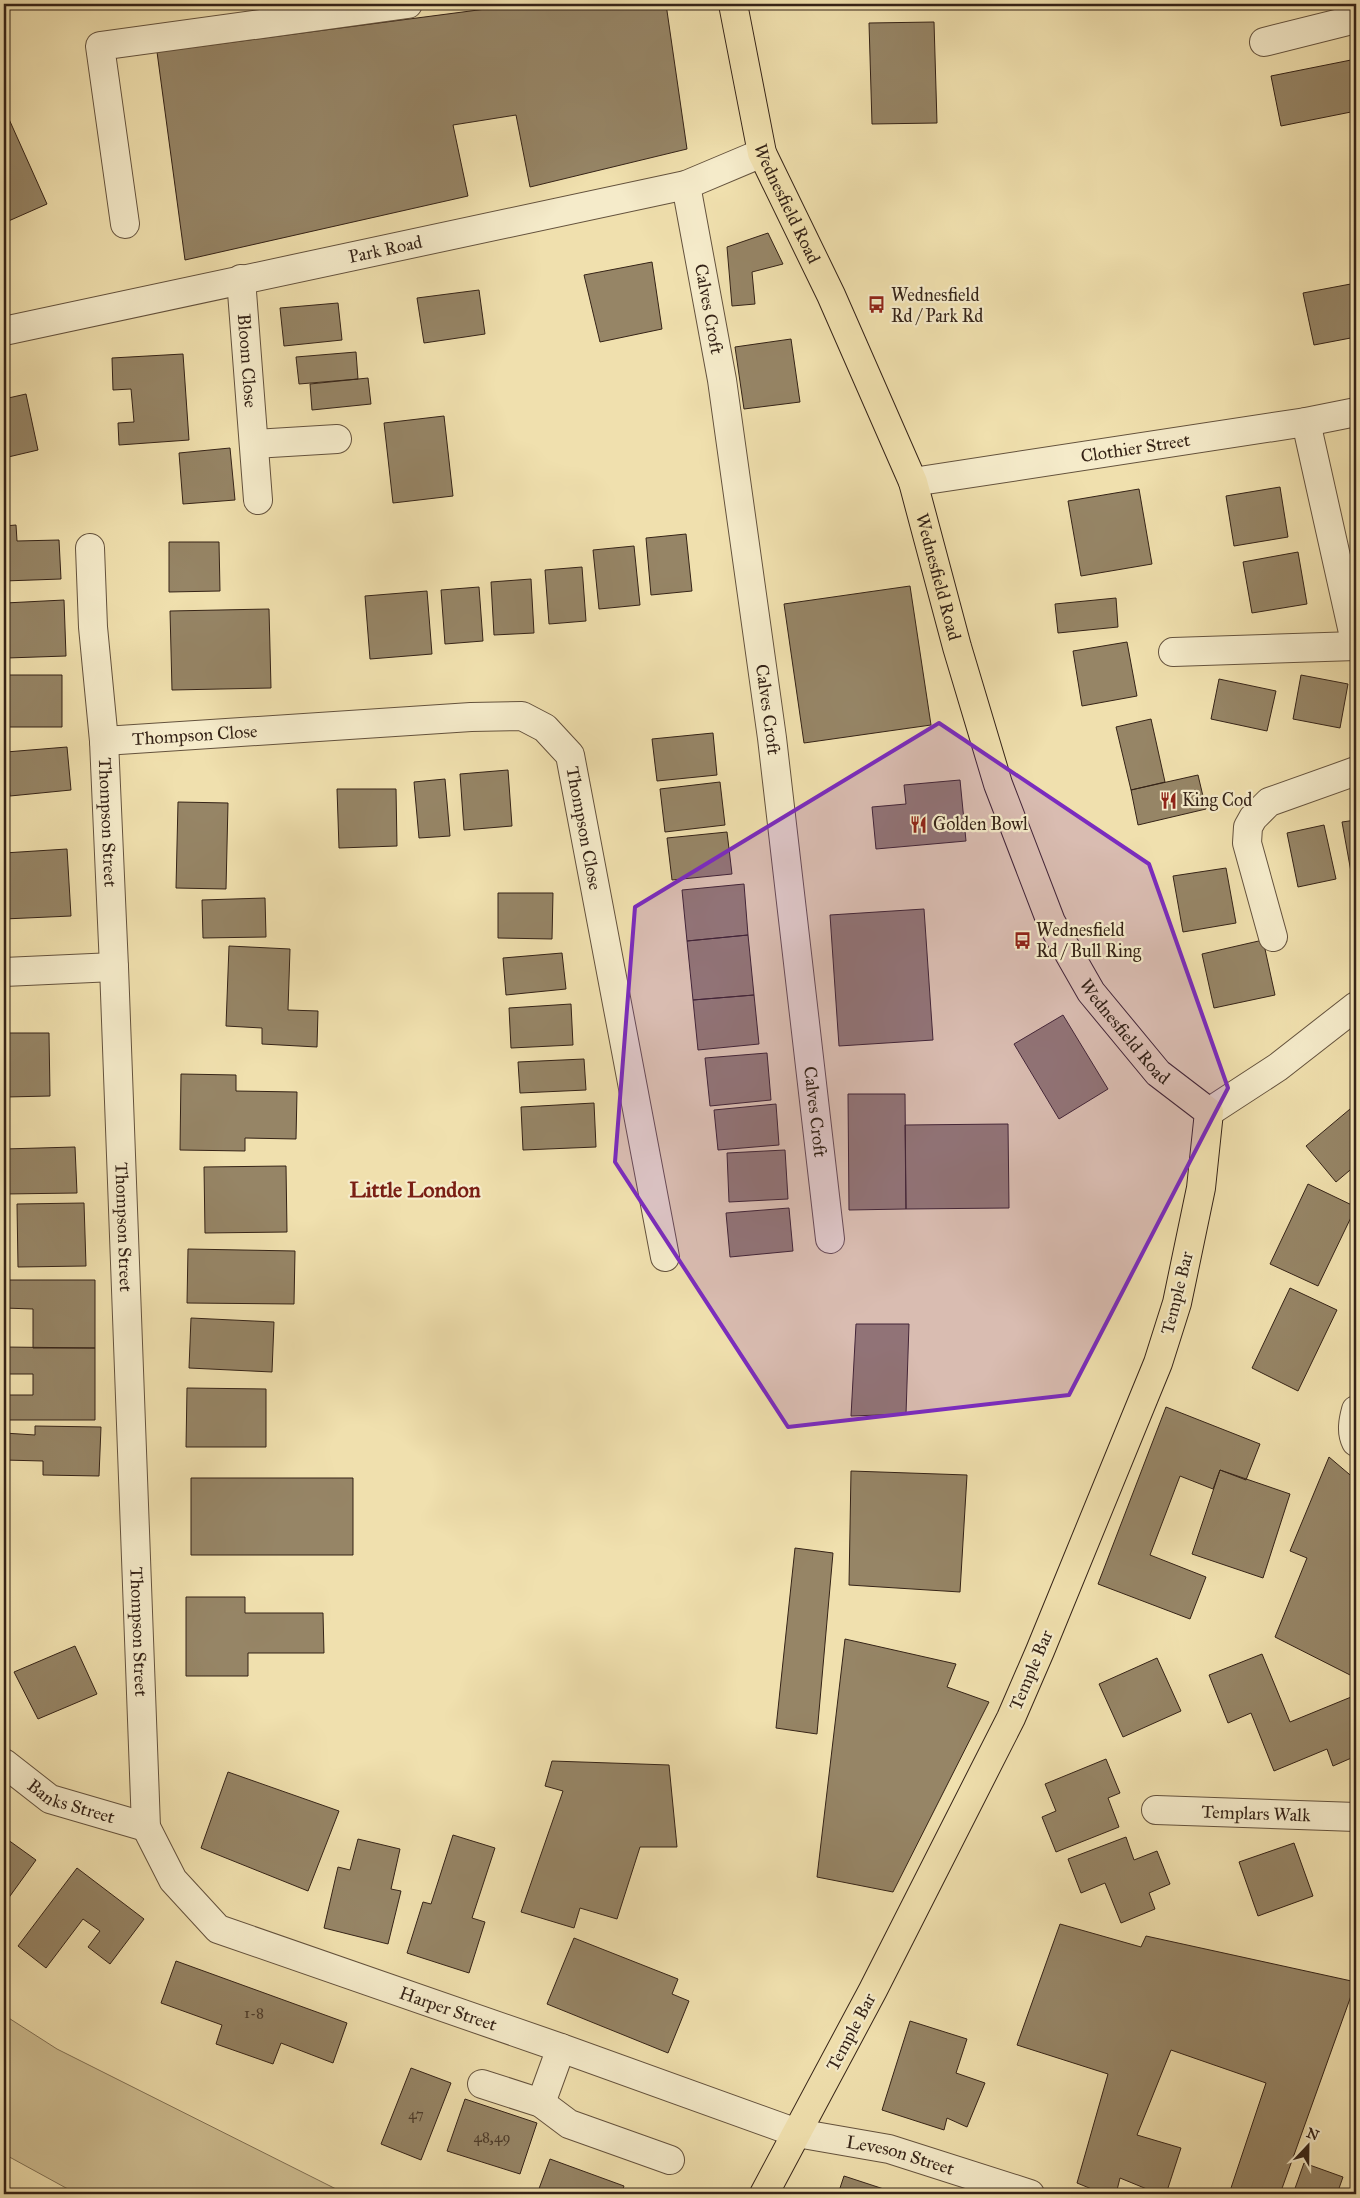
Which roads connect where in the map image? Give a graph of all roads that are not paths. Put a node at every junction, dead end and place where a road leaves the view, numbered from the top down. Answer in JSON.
{"nodes":[{"id":1,"x":408,"y":4,"type":"edge"},
{"id":2,"x":733,"y":4,"type":"edge"},
{"id":3,"x":1356,"y":19,"type":"edge"},
{"id":4,"x":1264,"y":42,"type":"dead end"},
{"id":5,"x":762,"y":153,"type":"junction"},
{"id":6,"x":686,"y":185,"type":"junction"},
{"id":7,"x":125,"y":224,"type":"dead end"},
{"id":8,"x":241,"y":279,"type":"junction"},
{"id":9,"x":4,"y":331,"type":"edge"},
{"id":10,"x":1356,"y":412,"type":"edge"},
{"id":11,"x":1306,"y":422,"type":"junction"},
{"id":12,"x":337,"y":439,"type":"dead end"},
{"id":13,"x":254,"y":444,"type":"junction"},
{"id":14,"x":913,"y":482,"type":"junction"},
{"id":15,"x":258,"y":500,"type":"dead end"},
{"id":16,"x":90,"y":548,"type":"dead end"},
{"id":17,"x":1356,"y":646,"type":"edge"},
{"id":18,"x":1173,"y":652,"type":"dead end"},
{"id":19,"x":104,"y":741,"type":"junction"},
{"id":20,"x":1356,"y":771,"type":"edge"},
{"id":21,"x":1273,"y":937,"type":"dead end"},
{"id":22,"x":114,"y":967,"type":"junction"},
{"id":23,"x":4,"y":972,"type":"edge"},
{"id":24,"x":1356,"y":1006,"type":"edge"},
{"id":25,"x":1209,"y":1112,"type":"junction"},
{"id":26,"x":830,"y":1239,"type":"dead end"},
{"id":27,"x":665,"y":1257,"type":"dead end"},
{"id":28,"x":1356,"y":1410,"type":"edge"},
{"id":29,"x":1356,"y":1442,"type":"edge"},
{"id":30,"x":4,"y":1763,"type":"edge"},
{"id":31,"x":1156,"y":1810,"type":"dead end"},
{"id":32,"x":1356,"y":1817,"type":"edge"},
{"id":33,"x":146,"y":1827,"type":"junction"},
{"id":34,"x":561,"y":2048,"type":"junction"},
{"id":35,"x":482,"y":2084,"type":"dead end"},
{"id":36,"x":541,"y":2103,"type":"junction"},
{"id":37,"x":797,"y":2133,"type":"junction"},
{"id":38,"x":670,"y":2160,"type":"dead end"},
{"id":39,"x":985,"y":2187,"type":"edge"},
{"id":40,"x":764,"y":2194,"type":"edge"},
{"id":41,"x":1030,"y":2194,"type":"edge"}],
"edges":[{"from":1,"to":7,"type":"street"},
{"from":2,"to":5,"type":"main road","name":"Wednesfield Road"},
{"from":3,"to":4,"type":"street"},
{"from":5,"to":6,"type":"street","name":"Park Road"},
{"from":5,"to":14,"type":"main road","name":"Wednesfield Road"},
{"from":6,"to":8,"type":"street","name":"Park Road"},
{"from":6,"to":26,"type":"street","name":"Calves Croft"},
{"from":8,"to":9,"type":"street","name":"Park Road"},
{"from":8,"to":13,"type":"street","name":"Bloom Close"},
{"from":10,"to":11,"type":"street","name":"Clothier Street"},
{"from":11,"to":14,"type":"street","name":"Clothier Street"},
{"from":11,"to":17,"type":"street"},
{"from":12,"to":13,"type":"street"},
{"from":13,"to":15,"type":"street","name":"Bloom Close"},
{"from":14,"to":25,"type":"main road","name":"Wednesfield Road"},
{"from":16,"to":19,"type":"street","name":"Thompson Street"},
{"from":17,"to":18,"type":"street"},
{"from":19,"to":22,"type":"street","name":"Thompson Street"},
{"from":19,"to":27,"type":"street","name":"Thompson Close"},
{"from":20,"to":21,"type":"street"},
{"from":22,"to":23,"type":"street"},
{"from":22,"to":33,"type":"street","name":"Thompson Street"},
{"from":24,"to":25,"type":"street"},
{"from":25,"to":37,"type":"main road","name":"Temple Bar"},
{"from":28,"to":29,"type":"street"},
{"from":30,"to":33,"type":"street","name":"Banks Street"},
{"from":31,"to":32,"type":"street","name":"Templars Walk"},
{"from":33,"to":34,"type":"street","name":"Harper Street"},
{"from":34,"to":36,"type":"street"},
{"from":34,"to":37,"type":"street","name":"Harper Street"},
{"from":35,"to":36,"type":"street"},
{"from":36,"to":38,"type":"street"},
{"from":37,"to":39,"type":"street","name":"Leveson Street"},
{"from":37,"to":40,"type":"main road","name":"Temple Bar"},
{"from":39,"to":41,"type":"street","name":"Leveson Street"}]}
